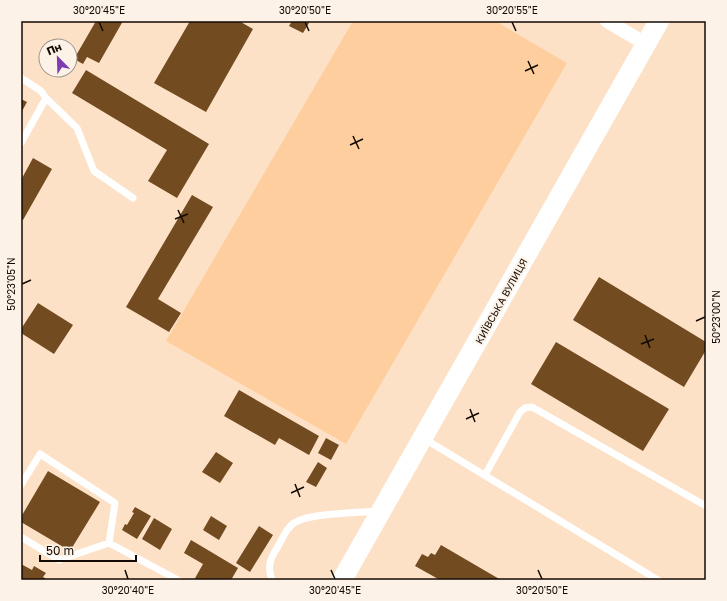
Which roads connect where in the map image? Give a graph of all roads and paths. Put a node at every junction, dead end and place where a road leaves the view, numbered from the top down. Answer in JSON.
{"nodes":[{"id":1,"x":607,"y":21,"type":"edge"},
{"id":2,"x":659,"y":21,"type":"edge"},
{"id":3,"x":646,"y":44,"type":"junction"},
{"id":4,"x":21,"y":78,"type":"edge"},
{"id":5,"x":46,"y":98,"type":"junction"},
{"id":6,"x":21,"y":143,"type":"edge"},
{"id":7,"x":133,"y":198,"type":"dead end"},
{"id":8,"x":423,"y":438,"type":"junction"},
{"id":9,"x":485,"y":475,"type":"junction"},
{"id":10,"x":21,"y":485,"type":"edge"},
{"id":11,"x":706,"y":506,"type":"edge"},
{"id":12,"x":382,"y":511,"type":"junction"},
{"id":13,"x":21,"y":538,"type":"edge"},
{"id":14,"x":109,"y":543,"type":"junction"},
{"id":15,"x":178,"y":580,"type":"edge"},
{"id":16,"x":272,"y":580,"type":"edge"},
{"id":17,"x":342,"y":580,"type":"edge"},
{"id":18,"x":658,"y":580,"type":"edge"}],
"edges":[{"from":1,"to":3,"type":"street"},
{"from":2,"to":3,"type":"main road","name":"КИЇВСЬКА ВУЛИЦЯ"},
{"from":3,"to":8,"type":"main road","name":"КИЇВСЬКА ВУЛИЦЯ"},
{"from":4,"to":5,"type":"lane"},
{"from":5,"to":6,"type":"lane"},
{"from":5,"to":7,"type":"lane"},
{"from":8,"to":9,"type":"lane"},
{"from":8,"to":12,"type":"main road","name":"КИЇВСЬКА ВУЛИЦЯ"},
{"from":9,"to":11,"type":"lane"},
{"from":9,"to":18,"type":"lane"},
{"from":10,"to":14,"type":"lane"},
{"from":12,"to":16,"type":"lane"},
{"from":12,"to":17,"type":"main road","name":"КИЇВСЬКА ВУЛИЦЯ"},
{"from":13,"to":14,"type":"lane"},
{"from":14,"to":15,"type":"lane"}]}
